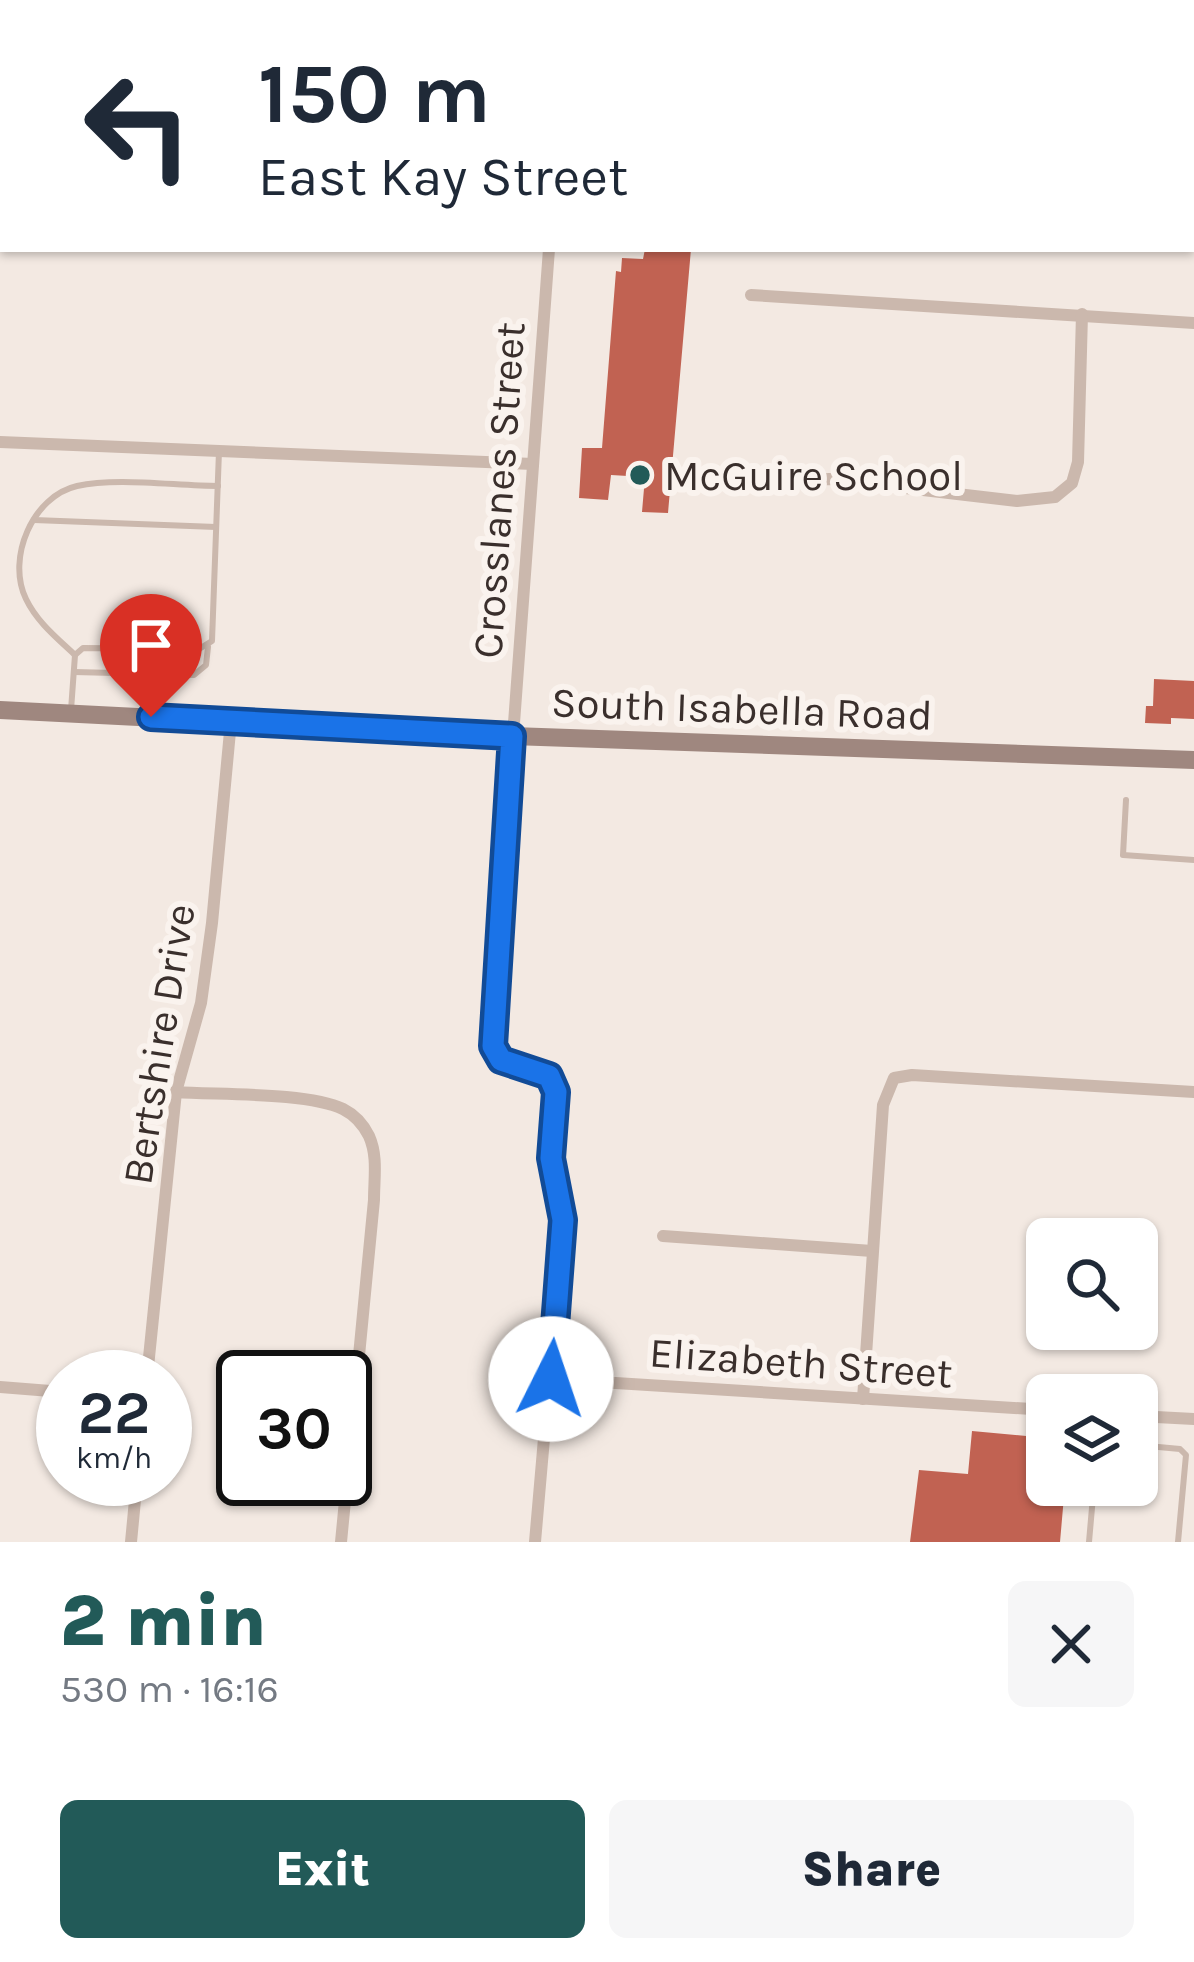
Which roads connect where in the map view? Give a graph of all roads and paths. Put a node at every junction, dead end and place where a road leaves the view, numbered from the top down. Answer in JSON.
{"nodes":[{"id":1,"x":549,"y":252,"type":"edge"},
{"id":2,"x":751,"y":295,"type":"dead end"},
{"id":3,"x":1082,"y":314,"type":"junction"},
{"id":4,"x":1194,"y":323,"type":"edge"},
{"id":5,"x":0,"y":442,"type":"edge"},
{"id":6,"x":219,"y":452,"type":"junction"},
{"id":7,"x":533,"y":464,"type":"junction"},
{"id":8,"x":218,"y":486,"type":"junction"},
{"id":9,"x":744,"y":486,"type":"dead end"},
{"id":10,"x":32,"y":520,"type":"junction"},
{"id":11,"x":216,"y":526,"type":"junction"},
{"id":12,"x":208,"y":647,"type":"junction"},
{"id":13,"x":75,"y":655,"type":"junction"},
{"id":14,"x":74,"y":672,"type":"junction"},
{"id":15,"x":0,"y":710,"type":"edge"},
{"id":16,"x":71,"y":713,"type":"junction"},
{"id":17,"x":231,"y":721,"type":"junction"},
{"id":18,"x":512,"y":736,"type":"junction"},
{"id":19,"x":1194,"y":760,"type":"edge"},
{"id":20,"x":1126,"y":800,"type":"dead end"},
{"id":21,"x":1194,"y":860,"type":"edge"},
{"id":22,"x":176,"y":1092,"type":"junction"},
{"id":23,"x":1194,"y":1092,"type":"edge"},
{"id":24,"x":663,"y":1236,"type":"dead end"},
{"id":25,"x":872,"y":1251,"type":"junction"},
{"id":26,"x":150,"y":1350,"type":"edge"},
{"id":27,"x":551,"y":1379,"type":"junction"},
{"id":28,"x":0,"y":1387,"type":"edge"},
{"id":29,"x":36,"y":1390,"type":"edge"},
{"id":30,"x":863,"y":1399,"type":"junction"},
{"id":31,"x":1026,"y":1409,"type":"edge"},
{"id":32,"x":1158,"y":1417,"type":"edge"},
{"id":33,"x":1194,"y":1419,"type":"edge"},
{"id":34,"x":1158,"y":1447,"type":"edge"},
{"id":35,"x":134,"y":1506,"type":"edge"},
{"id":36,"x":1092,"y":1506,"type":"edge"},
{"id":37,"x":131,"y":1542,"type":"edge"},
{"id":38,"x":341,"y":1542,"type":"edge"},
{"id":39,"x":536,"y":1542,"type":"edge"},
{"id":40,"x":1089,"y":1542,"type":"edge"},
{"id":41,"x":1178,"y":1542,"type":"edge"}],
"edges":[{"from":1,"to":7,"type":"street","name":"Crosslanes Street"},
{"from":2,"to":3,"type":"street"},
{"from":3,"to":4,"type":"street"},
{"from":3,"to":9,"type":"street"},
{"from":5,"to":6,"type":"street"},
{"from":6,"to":7,"type":"street"},
{"from":6,"to":8,"type":"lane"},
{"from":7,"to":18,"type":"street","name":"Crosslanes Street"},
{"from":8,"to":10,"type":"lane"},
{"from":8,"to":11,"type":"lane"},
{"from":10,"to":11,"type":"lane"},
{"from":10,"to":13,"type":"lane"},
{"from":11,"to":12,"type":"lane"},
{"from":12,"to":13,"type":"lane"},
{"from":12,"to":14,"type":"lane"},
{"from":13,"to":14,"type":"lane"},
{"from":14,"to":16,"type":"lane"},
{"from":15,"to":16,"type":"main road","name":"South Isabella Road"},
{"from":16,"to":17,"type":"main road","name":"South Isabella Road"},
{"from":17,"to":18,"type":"main road","name":"South Isabella Road"},
{"from":17,"to":22,"type":"street","name":"Bertshire Drive"},
{"from":18,"to":19,"type":"main road","name":"South Isabella Road"},
{"from":18,"to":27,"type":"street","name":"Crosslanes Street"},
{"from":20,"to":21,"type":"lane"},
{"from":22,"to":26,"type":"street","name":"Bertshire Drive"},
{"from":22,"to":38,"type":"street"},
{"from":23,"to":25,"type":"street"},
{"from":24,"to":25,"type":"street"},
{"from":25,"to":30,"type":"street"},
{"from":27,"to":30,"type":"street","name":"Elizabeth Street"},
{"from":27,"to":39,"type":"street"},
{"from":28,"to":29,"type":"street"},
{"from":30,"to":31,"type":"street","name":"Elizabeth Street"},
{"from":32,"to":33,"type":"street"},
{"from":34,"to":41,"type":"lane"},
{"from":35,"to":37,"type":"street"},
{"from":36,"to":40,"type":"lane"}]}
